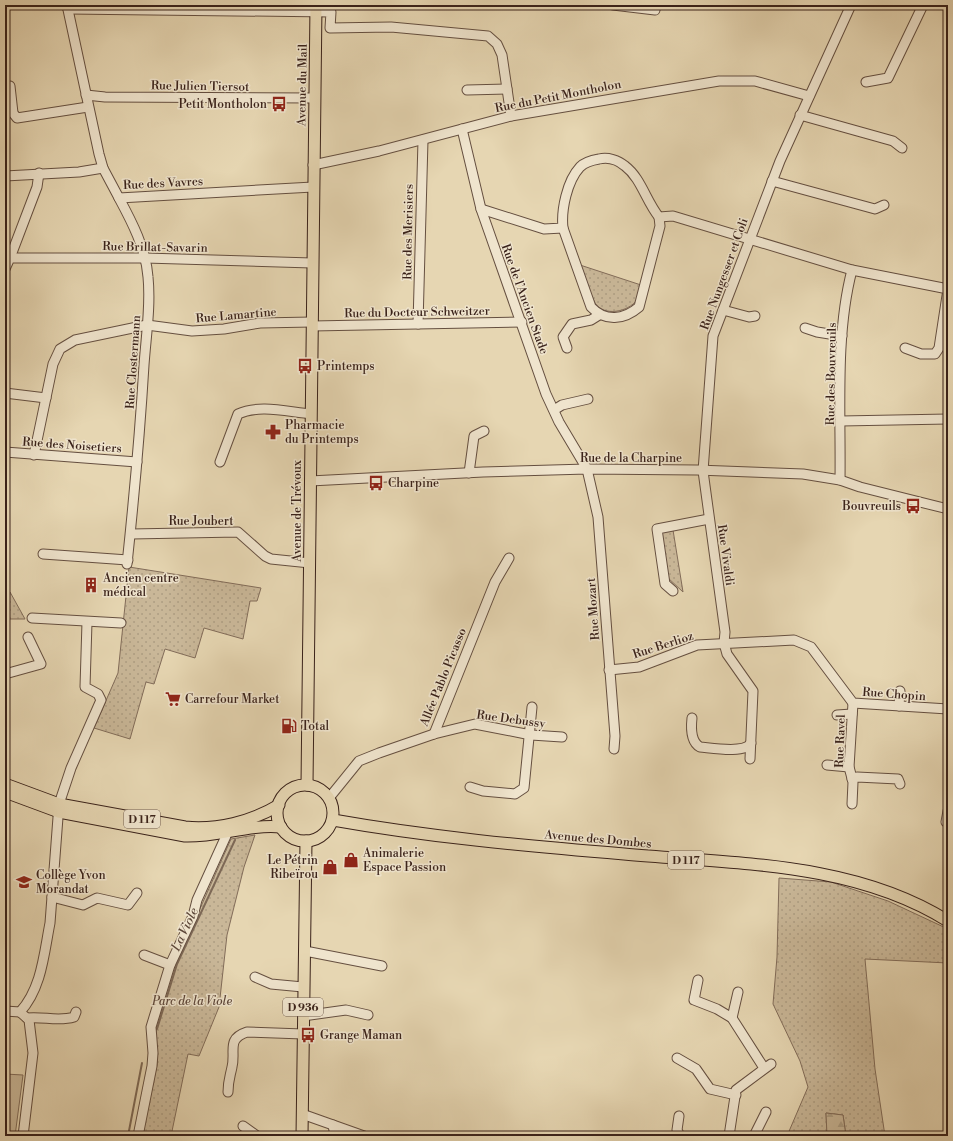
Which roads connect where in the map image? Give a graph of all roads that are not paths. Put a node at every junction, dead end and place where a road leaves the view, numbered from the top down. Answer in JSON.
{"nodes":[{"id":1,"x":613,"y":5,"type":"edge"},
{"id":2,"x":656,"y":5,"type":"edge"},
{"id":3,"x":851,"y":5,"type":"edge"},
{"id":4,"x":923,"y":5,"type":"edge"},
{"id":5,"x":68,"y":7,"type":"edge"},
{"id":6,"x":316,"y":9,"type":"edge"},
{"id":7,"x":866,"y":82,"type":"dead end"},
{"id":8,"x":10,"y":86,"type":"dead end"},
{"id":9,"x":507,"y":89,"type":"junction"},
{"id":10,"x":467,"y":90,"type":"dead end"},
{"id":11,"x":86,"y":95,"type":"junction"},
{"id":12,"x":809,"y":96,"type":"junction"},
{"id":13,"x":315,"y":98,"type":"junction"},
{"id":14,"x":88,"y":107,"type":"junction"},
{"id":15,"x":800,"y":115,"type":"junction"},
{"id":16,"x":511,"y":116,"type":"junction"},
{"id":17,"x":462,"y":129,"type":"junction"},
{"id":18,"x":423,"y":140,"type":"junction"},
{"id":19,"x":902,"y":148,"type":"dead end"},
{"id":20,"x":313,"y":165,"type":"junction"},
{"id":21,"x":103,"y":168,"type":"junction"},
{"id":22,"x":39,"y":173,"type":"junction"},
{"id":23,"x":5,"y":176,"type":"edge"},
{"id":24,"x":772,"y":181,"type":"junction"},
{"id":25,"x":313,"y":187,"type":"junction"},
{"id":26,"x":119,"y":198,"type":"junction"},
{"id":27,"x":884,"y":205,"type":"dead end"},
{"id":28,"x":481,"y":209,"type":"junction"},
{"id":29,"x":659,"y":217,"type":"junction"},
{"id":30,"x":563,"y":228,"type":"junction"},
{"id":31,"x":749,"y":240,"type":"junction"},
{"id":32,"x":10,"y":258,"type":"junction"},
{"id":33,"x":145,"y":258,"type":"junction"},
{"id":34,"x":312,"y":263,"type":"junction"},
{"id":35,"x":5,"y":269,"type":"edge"},
{"id":36,"x":852,"y":270,"type":"junction"},
{"id":37,"x":948,"y":289,"type":"edge"},
{"id":38,"x":723,"y":310,"type":"junction"},
{"id":39,"x":599,"y":314,"type":"junction"},
{"id":40,"x":754,"y":316,"type":"dead end"},
{"id":41,"x":522,"y":322,"type":"junction"},
{"id":42,"x":312,"y":324,"type":"junction"},
{"id":43,"x":418,"y":324,"type":"junction"},
{"id":44,"x":147,"y":325,"type":"junction"},
{"id":45,"x":806,"y":328,"type":"dead end"},
{"id":46,"x":842,"y":336,"type":"junction"},
{"id":47,"x":567,"y":348,"type":"dead end"},
{"id":48,"x":905,"y":348,"type":"dead end"},
{"id":49,"x":5,"y":393,"type":"edge"},
{"id":50,"x":46,"y":398,"type":"junction"},
{"id":51,"x":588,"y":399,"type":"dead end"},
{"id":52,"x":554,"y":410,"type":"junction"},
{"id":53,"x":311,"y":414,"type":"junction"},
{"id":54,"x":948,"y":419,"type":"edge"},
{"id":55,"x":841,"y":421,"type":"junction"},
{"id":56,"x":484,"y":431,"type":"dead end"},
{"id":57,"x":5,"y":452,"type":"edge"},
{"id":58,"x":34,"y":455,"type":"junction"},
{"id":59,"x":137,"y":462,"type":"junction"},
{"id":60,"x":220,"y":462,"type":"dead end"},
{"id":61,"x":587,"y":470,"type":"junction"},
{"id":62,"x":704,"y":471,"type":"junction"},
{"id":63,"x":469,"y":473,"type":"junction"},
{"id":64,"x":840,"y":480,"type":"junction"},
{"id":65,"x":310,"y":481,"type":"junction"},
{"id":66,"x":948,"y":509,"type":"edge"},
{"id":67,"x":709,"y":519,"type":"junction"},
{"id":68,"x":131,"y":534,"type":"junction"},
{"id":69,"x":43,"y":554,"type":"dead end"},
{"id":70,"x":509,"y":558,"type":"dead end"},
{"id":71,"x":310,"y":563,"type":"junction"},
{"id":72,"x":673,"y":591,"type":"dead end"},
{"id":73,"x":32,"y":618,"type":"dead end"},
{"id":74,"x":87,"y":622,"type":"junction"},
{"id":75,"x":121,"y":623,"type":"dead end"},
{"id":76,"x":28,"y":637,"type":"dead end"},
{"id":77,"x":724,"y":643,"type":"junction"},
{"id":78,"x":610,"y":670,"type":"junction"},
{"id":79,"x":5,"y":674,"type":"edge"},
{"id":80,"x":900,"y":691,"type":"dead end"},
{"id":81,"x":853,"y":703,"type":"junction"},
{"id":82,"x":899,"y":706,"type":"junction"},
{"id":83,"x":532,"y":707,"type":"dead end"},
{"id":84,"x":948,"y":709,"type":"edge"},
{"id":85,"x":837,"y":714,"type":"dead end"},
{"id":86,"x":852,"y":714,"type":"junction"},
{"id":87,"x":692,"y":718,"type":"dead end"},
{"id":88,"x":434,"y":734,"type":"junction"},
{"id":89,"x":531,"y":735,"type":"junction"},
{"id":90,"x":562,"y":737,"type":"dead end"},
{"id":91,"x":751,"y":744,"type":"junction"},
{"id":92,"x":614,"y":749,"type":"dead end"},
{"id":93,"x":750,"y":760,"type":"dead end"},
{"id":94,"x":827,"y":765,"type":"dead end"},
{"id":95,"x":849,"y":767,"type":"junction"},
{"id":96,"x":852,"y":779,"type":"junction"},
{"id":97,"x":5,"y":784,"type":"edge"},
{"id":98,"x":900,"y":784,"type":"dead end"},
{"id":99,"x":307,"y":785,"type":"junction"},
{"id":100,"x":470,"y":786,"type":"dead end"},
{"id":101,"x":5,"y":792,"type":"edge"},
{"id":102,"x":329,"y":798,"type":"junction"},
{"id":103,"x":852,"y":804,"type":"dead end"},
{"id":104,"x":279,"y":805,"type":"junction"},
{"id":105,"x":59,"y":808,"type":"junction"},
{"id":106,"x":948,"y":811,"type":"edge"},
{"id":107,"x":333,"y":820,"type":"junction"},
{"id":108,"x":946,"y":822,"type":"dead end"},
{"id":109,"x":281,"y":827,"type":"junction"},
{"id":110,"x":225,"y":829,"type":"junction"},
{"id":111,"x":306,"y":841,"type":"junction"},
{"id":112,"x":137,"y":893,"type":"dead end"},
{"id":113,"x":52,"y":897,"type":"junction"},
{"id":114,"x":948,"y":921,"type":"edge"},
{"id":115,"x":305,"y":951,"type":"junction"},
{"id":116,"x":144,"y":955,"type":"dead end"},
{"id":117,"x":170,"y":965,"type":"junction"},
{"id":118,"x":382,"y":966,"type":"dead end"},
{"id":119,"x":255,"y":977,"type":"dead end"},
{"id":120,"x":698,"y":980,"type":"dead end"},
{"id":121,"x":303,"y":987,"type":"junction"},
{"id":122,"x":738,"y":992,"type":"dead end"},
{"id":123,"x":5,"y":1010,"type":"edge"},
{"id":124,"x":20,"y":1012,"type":"junction"},
{"id":125,"x":76,"y":1012,"type":"dead end"},
{"id":126,"x":368,"y":1015,"type":"dead end"},
{"id":127,"x":303,"y":1016,"type":"junction"},
{"id":128,"x":27,"y":1018,"type":"junction"},
{"id":129,"x":732,"y":1018,"type":"junction"},
{"id":130,"x":303,"y":1034,"type":"junction"},
{"id":131,"x":677,"y":1058,"type":"dead end"},
{"id":132,"x":228,"y":1092,"type":"dead end"},
{"id":133,"x":736,"y":1094,"type":"junction"},
{"id":134,"x":766,"y":1112,"type":"dead end"},
{"id":135,"x":302,"y":1114,"type":"junction"},
{"id":136,"x":679,"y":1116,"type":"dead end"},
{"id":137,"x":333,"y":1125,"type":"junction"},
{"id":138,"x":243,"y":1126,"type":"dead end"},
{"id":139,"x":23,"y":1136,"type":"edge"},
{"id":140,"x":138,"y":1136,"type":"edge"},
{"id":141,"x":257,"y":1136,"type":"edge"},
{"id":142,"x":302,"y":1136,"type":"edge"},
{"id":143,"x":335,"y":1136,"type":"edge"},
{"id":144,"x":364,"y":1136,"type":"edge"},
{"id":145,"x":680,"y":1136,"type":"edge"},
{"id":146,"x":729,"y":1136,"type":"edge"},
{"id":147,"x":754,"y":1136,"type":"edge"}],
"edges":[{"from":1,"to":2,"type":"street"},
{"from":3,"to":12,"type":"street","name":"Rue Nungesser et Coli"},
{"from":4,"to":7,"type":"street"},
{"from":5,"to":6,"type":"street"},
{"from":5,"to":11,"type":"street","name":"Rue des Vavres"},
{"from":6,"to":9,"type":"street"},
{"from":6,"to":13,"type":"main road","name":"Avenue du Mail"},
{"from":8,"to":14,"type":"street"},
{"from":9,"to":10,"type":"street"},
{"from":9,"to":16,"type":"street"},
{"from":11,"to":13,"type":"street","name":"Rue Julien Tiersot"},
{"from":11,"to":14,"type":"street","name":"Rue des Vavres"},
{"from":12,"to":15,"type":"street","name":"Rue Nungesser et Coli"},
{"from":12,"to":16,"type":"street","name":"Rue du Petit Montholon"},
{"from":13,"to":20,"type":"main road","name":"Avenue du Mail"},
{"from":14,"to":21,"type":"street","name":"Rue des Vavres"},
{"from":15,"to":19,"type":"street"},
{"from":15,"to":24,"type":"street","name":"Rue Nungesser et Coli"},
{"from":16,"to":17,"type":"street","name":"Rue du Petit Montholon"},
{"from":17,"to":18,"type":"street","name":"Rue du Petit Montholon"},
{"from":17,"to":28,"type":"street","name":"Rue de l’Ancien Stade"},
{"from":18,"to":20,"type":"street","name":"Rue du Petit Montholon"},
{"from":18,"to":43,"type":"street","name":"Rue des Merisiers"},
{"from":20,"to":25,"type":"main road","name":"Avenue de Trévoux"},
{"from":21,"to":22,"type":"street"},
{"from":21,"to":26,"type":"street","name":"Rue des Vavres"},
{"from":22,"to":23,"type":"street"},
{"from":22,"to":32,"type":"street"},
{"from":24,"to":27,"type":"street"},
{"from":24,"to":31,"type":"street","name":"Rue Nungesser et Coli"},
{"from":25,"to":26,"type":"street","name":"Rue des Vavres"},
{"from":25,"to":34,"type":"main road","name":"Avenue de Trévoux"},
{"from":26,"to":33,"type":"street","name":"Rue Clostermann"},
{"from":28,"to":30,"type":"street"},
{"from":28,"to":41,"type":"street","name":"Rue de l’Ancien Stade"},
{"from":29,"to":30,"type":"street"},
{"from":29,"to":31,"type":"street"},
{"from":29,"to":39,"type":"street"},
{"from":30,"to":39,"type":"street"},
{"from":31,"to":36,"type":"street"},
{"from":31,"to":38,"type":"street","name":"Rue Nungesser et Coli"},
{"from":32,"to":33,"type":"street","name":"Rue Brillat-Savarin"},
{"from":32,"to":35,"type":"street"},
{"from":33,"to":34,"type":"street","name":"Rue Brillat-Savarin"},
{"from":33,"to":44,"type":"street","name":"Rue Clostermann"},
{"from":34,"to":42,"type":"main road","name":"Avenue de Trévoux"},
{"from":36,"to":37,"type":"street"},
{"from":36,"to":46,"type":"street","name":"Rue des Bouvreuils"},
{"from":37,"to":48,"type":"street"},
{"from":38,"to":40,"type":"street"},
{"from":38,"to":62,"type":"street","name":"Rue Nungesser et Coli"},
{"from":39,"to":47,"type":"street"},
{"from":41,"to":43,"type":"street","name":"Rue du Docteur Schweitzer"},
{"from":41,"to":52,"type":"street","name":"Rue de l’Ancien Stade"},
{"from":42,"to":43,"type":"street","name":"Rue du Docteur Schweitzer"},
{"from":42,"to":44,"type":"street","name":"Rue Lamartine"},
{"from":42,"to":53,"type":"main road","name":"Avenue de Trévoux"},
{"from":44,"to":50,"type":"street","name":"Rue Lamartine"},
{"from":44,"to":59,"type":"street","name":"Rue Clostermann"},
{"from":45,"to":46,"type":"street"},
{"from":46,"to":55,"type":"street","name":"Rue des Bouvreuils"},
{"from":49,"to":50,"type":"street"},
{"from":50,"to":58,"type":"street","name":"Rue Lamartine"},
{"from":51,"to":52,"type":"street"},
{"from":52,"to":61,"type":"street","name":"Rue de l’Ancien Stade"},
{"from":53,"to":60,"type":"street"},
{"from":53,"to":65,"type":"main road","name":"Avenue de Trévoux"},
{"from":54,"to":55,"type":"street"},
{"from":55,"to":64,"type":"street","name":"Rue des Bouvreuils"},
{"from":56,"to":63,"type":"street"},
{"from":57,"to":58,"type":"street","name":"Rue des Noisetiers"},
{"from":58,"to":59,"type":"street","name":"Rue des Noisetiers"},
{"from":59,"to":68,"type":"street","name":"Rue Clostermann"},
{"from":61,"to":62,"type":"street","name":"Rue de la Charpine"},
{"from":61,"to":63,"type":"street","name":"Rue de la Charpine"},
{"from":61,"to":78,"type":"street","name":"Rue Mozart"},
{"from":62,"to":64,"type":"street","name":"Rue de la Charpine"},
{"from":62,"to":67,"type":"street","name":"Rue Vivaldi"},
{"from":63,"to":65,"type":"street","name":"Rue de la Charpine"},
{"from":64,"to":66,"type":"street","name":"Rue de la Charpine"},
{"from":65,"to":71,"type":"main road","name":"Avenue de Trévoux"},
{"from":67,"to":72,"type":"street"},
{"from":67,"to":77,"type":"street","name":"Rue Vivaldi"},
{"from":68,"to":69,"type":"street","name":"Rue Clostermann"},
{"from":68,"to":71,"type":"street","name":"Rue Joubert"},
{"from":70,"to":88,"type":"street","name":"Allée Pablo Picasso"},
{"from":71,"to":99,"type":"main road","name":"Avenue de Trévoux"},
{"from":73,"to":74,"type":"street"},
{"from":74,"to":75,"type":"street"},
{"from":74,"to":105,"type":"street"},
{"from":76,"to":79,"type":"street"},
{"from":77,"to":78,"type":"street","name":"Rue Berlioz"},
{"from":77,"to":81,"type":"street","name":"Rue Chopin"},
{"from":77,"to":91,"type":"street"},
{"from":78,"to":92,"type":"street","name":"Rue Mozart"},
{"from":80,"to":82,"type":"street"},
{"from":81,"to":82,"type":"street","name":"Rue Chopin"},
{"from":81,"to":86,"type":"street","name":"Rue Ravel"},
{"from":82,"to":84,"type":"street","name":"Rue Chopin"},
{"from":83,"to":89,"type":"street"},
{"from":85,"to":86,"type":"street"},
{"from":86,"to":95,"type":"street","name":"Rue Ravel"},
{"from":87,"to":91,"type":"street"},
{"from":88,"to":89,"type":"street","name":"Rue Debussy"},
{"from":88,"to":102,"type":"street","name":"Allée Pablo Picasso"},
{"from":89,"to":90,"type":"street","name":"Rue Debussy"},
{"from":89,"to":100,"type":"street"},
{"from":91,"to":93,"type":"street"},
{"from":94,"to":95,"type":"street"},
{"from":95,"to":96,"type":"street","name":"Rue Ravel"},
{"from":96,"to":98,"type":"street","name":"Rue Ravel"},
{"from":96,"to":103,"type":"street","name":"Rue Ravel"},
{"from":97,"to":105,"type":"main road","number":"D 117"},
{"from":99,"to":102,"type":"main road"},
{"from":99,"to":104,"type":"main road"},
{"from":101,"to":105,"type":"main road","number":"D 117"},
{"from":102,"to":107,"type":"main road"},
{"from":104,"to":109,"type":"main road"},
{"from":104,"to":110,"type":"main road","number":"D 117"},
{"from":105,"to":110,"type":"main road","number":"D 117"},
{"from":105,"to":113,"type":"street"},
{"from":106,"to":108,"type":"street"},
{"from":107,"to":111,"type":"main road"},
{"from":107,"to":114,"type":"main road","name":"Avenue des Dombes","number":"D 117"},
{"from":109,"to":110,"type":"main road","number":"D 117"},
{"from":109,"to":111,"type":"main road"},
{"from":110,"to":117,"type":"street"},
{"from":111,"to":115,"type":"main road","number":"D 936"},
{"from":112,"to":113,"type":"street"},
{"from":113,"to":124,"type":"street"},
{"from":115,"to":118,"type":"street"},
{"from":115,"to":121,"type":"main road","number":"D 936"},
{"from":116,"to":117,"type":"street"},
{"from":117,"to":140,"type":"street"},
{"from":119,"to":121,"type":"street"},
{"from":120,"to":129,"type":"street"},
{"from":121,"to":127,"type":"main road","number":"D 936"},
{"from":122,"to":129,"type":"street"},
{"from":123,"to":124,"type":"street"},
{"from":124,"to":128,"type":"street"},
{"from":125,"to":128,"type":"street"},
{"from":126,"to":127,"type":"street"},
{"from":127,"to":130,"type":"main road","number":"D 936"},
{"from":128,"to":139,"type":"street"},
{"from":129,"to":133,"type":"street"},
{"from":130,"to":132,"type":"street"},
{"from":130,"to":135,"type":"main road","number":"D 936"},
{"from":131,"to":133,"type":"street"},
{"from":133,"to":146,"type":"street"},
{"from":134,"to":147,"type":"street"},
{"from":135,"to":137,"type":"street"},
{"from":135,"to":142,"type":"main road","number":"D 936"},
{"from":136,"to":145,"type":"street"},
{"from":137,"to":143,"type":"street"},
{"from":137,"to":144,"type":"street"},
{"from":138,"to":141,"type":"street"}]}
